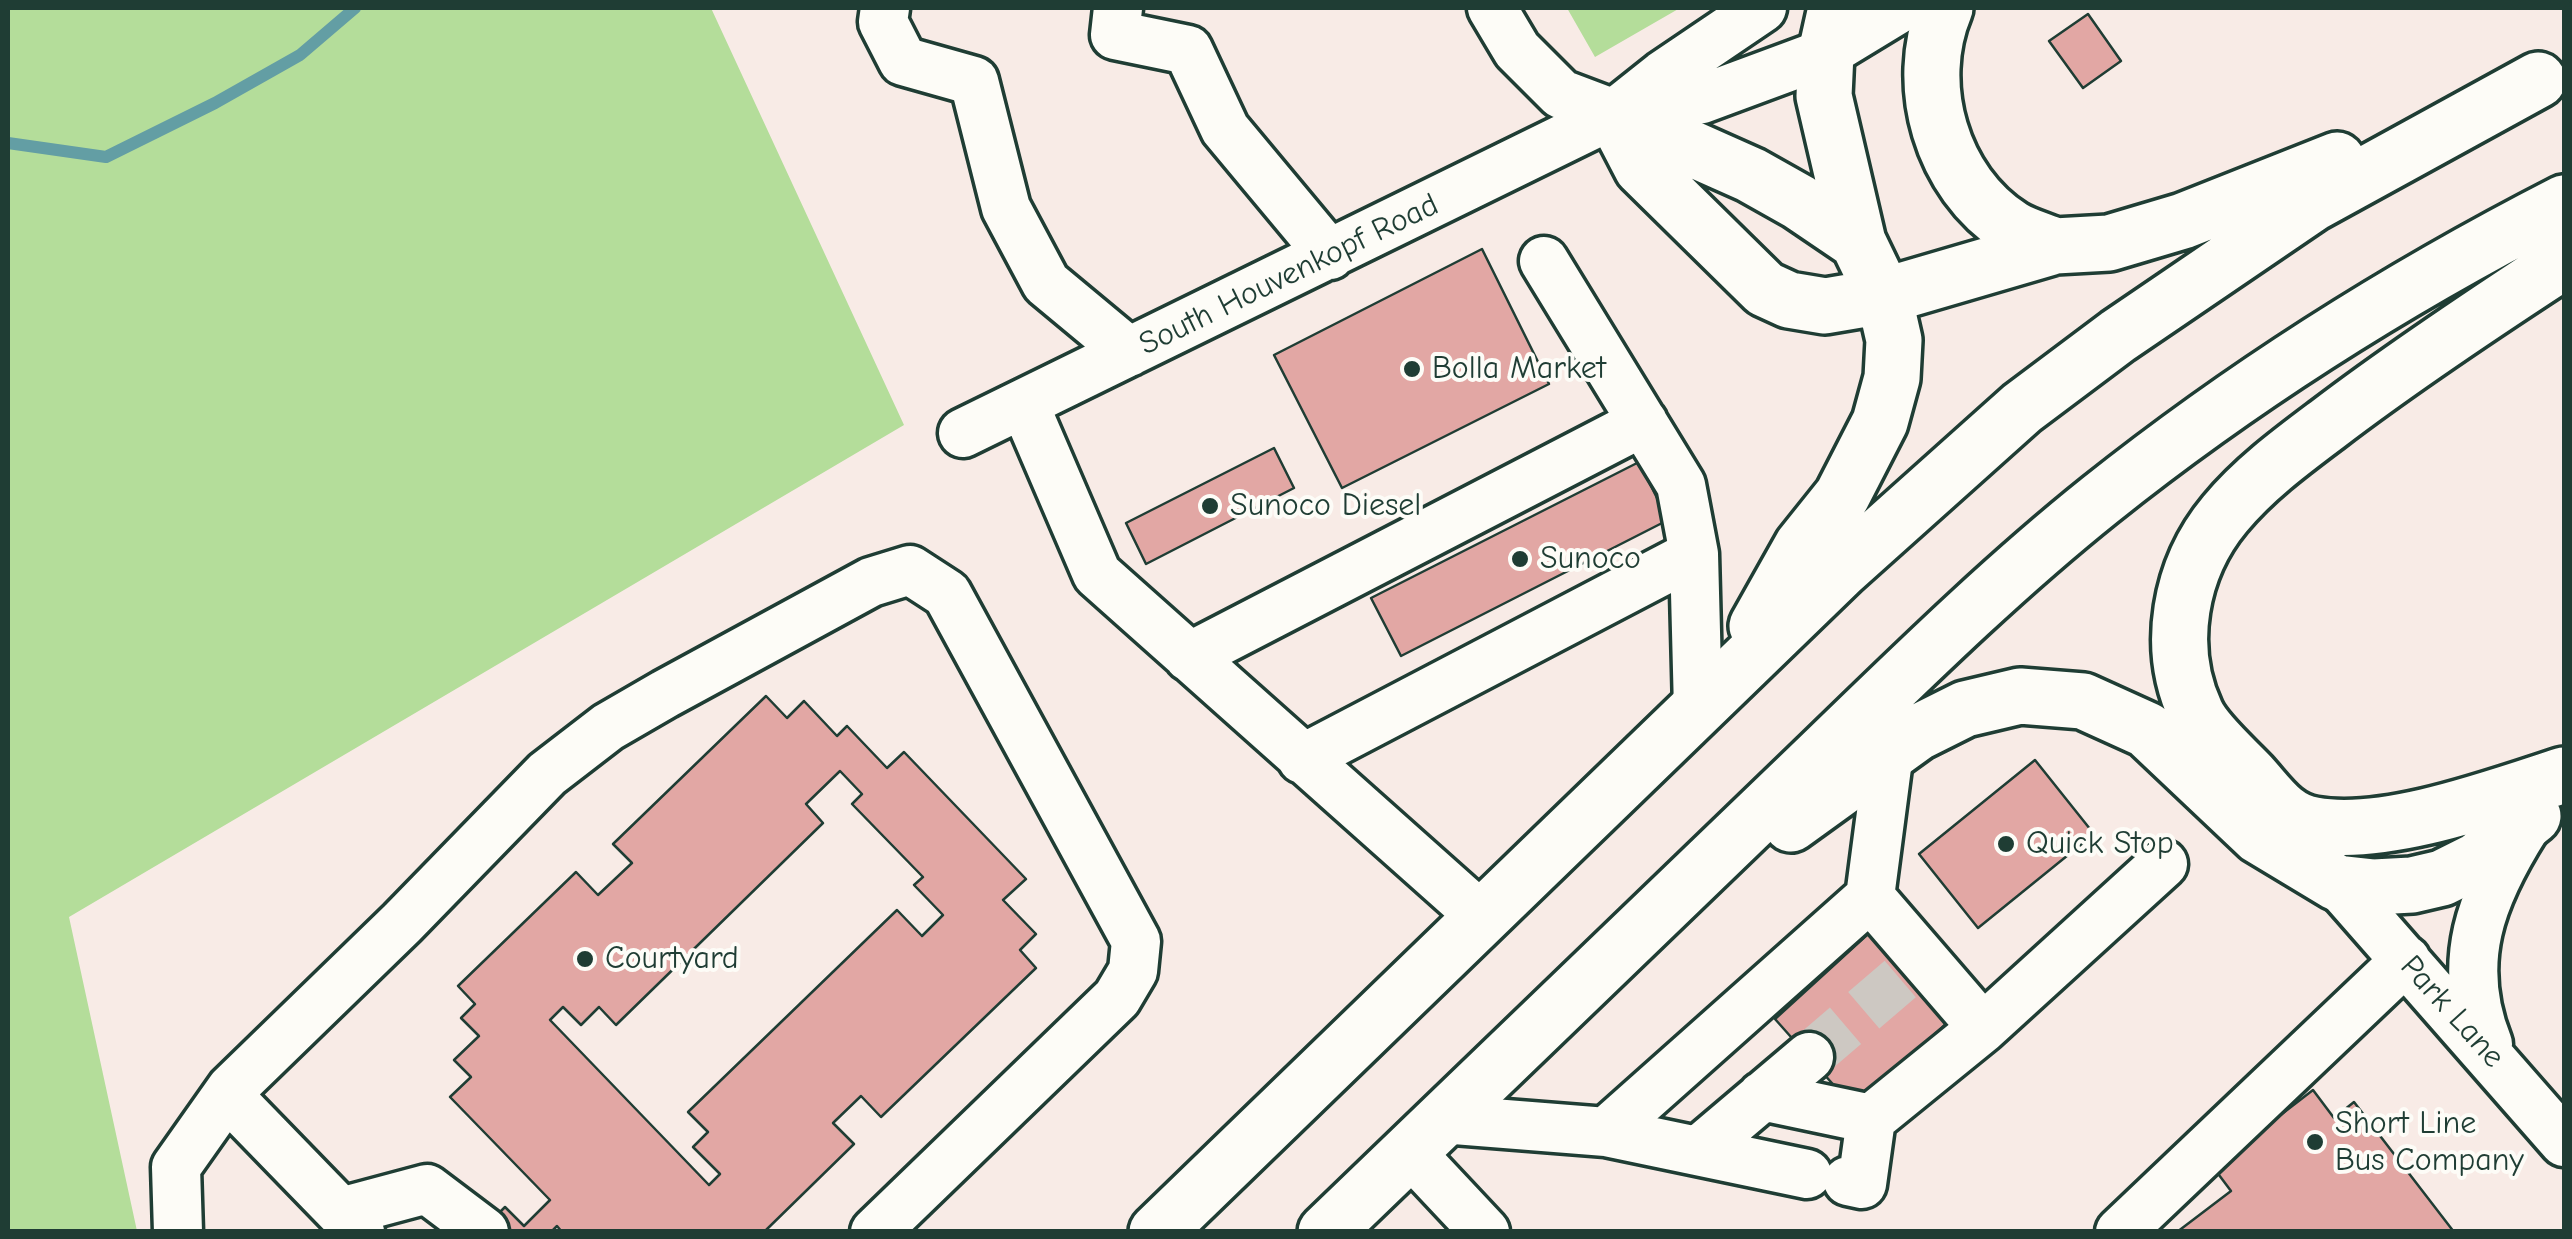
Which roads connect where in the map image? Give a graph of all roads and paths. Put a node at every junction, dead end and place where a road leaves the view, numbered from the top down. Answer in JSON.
{"nodes":[{"id":1,"x":885,"y":8,"type":"edge"},
{"id":2,"x":1118,"y":8,"type":"edge"},
{"id":3,"x":1492,"y":8,"type":"edge"},
{"id":4,"x":1762,"y":8,"type":"edge"},
{"id":5,"x":1900,"y":8,"type":"edge"},
{"id":6,"x":1946,"y":8,"type":"edge"},
{"id":7,"x":1831,"y":30,"type":"edge"},
{"id":8,"x":2551,"y":74,"type":"edge"},
{"id":9,"x":1614,"y":114,"type":"junction"},
{"id":10,"x":2564,"y":203,"type":"edge"},
{"id":11,"x":1858,"y":242,"type":"junction"},
{"id":12,"x":2055,"y":246,"type":"junction"},
{"id":13,"x":1330,"y":255,"type":"junction"},
{"id":14,"x":1544,"y":261,"type":"dead end"},
{"id":15,"x":2564,"y":261,"type":"edge"},
{"id":16,"x":1884,"y":296,"type":"junction"},
{"id":17,"x":1128,"y":352,"type":"junction"},
{"id":18,"x":1024,"y":404,"type":"junction"},
{"id":19,"x":1643,"y":422,"type":"junction"},
{"id":20,"x":963,"y":433,"type":"dead end"},
{"id":21,"x":1694,"y":554,"type":"junction"},
{"id":22,"x":1190,"y":657,"type":"junction"},
{"id":23,"x":1713,"y":694,"type":"junction"},
{"id":24,"x":1890,"y":752,"type":"junction"},
{"id":25,"x":1302,"y":759,"type":"junction"},
{"id":26,"x":2554,"y":789,"type":"edge"},
{"id":27,"x":2287,"y":816,"type":"junction"},
{"id":28,"x":2163,"y":864,"type":"dead end"},
{"id":29,"x":2337,"y":883,"type":"junction"},
{"id":30,"x":1870,"y":897,"type":"junction"},
{"id":31,"x":1482,"y":917,"type":"junction"},
{"id":32,"x":1622,"y":945,"type":"junction"},
{"id":33,"x":2406,"y":960,"type":"junction"},
{"id":34,"x":1982,"y":1028,"type":"junction"},
{"id":35,"x":2493,"y":1056,"type":"junction"},
{"id":36,"x":1808,"y":1057,"type":"tunnel mouth"},
{"id":37,"x":227,"y":1095,"type":"junction"},
{"id":38,"x":1762,"y":1096,"type":"junction"},
{"id":39,"x":1871,"y":1119,"type":"junction"},
{"id":40,"x":2559,"y":1124,"type":"edge"},
{"id":41,"x":1606,"y":1132,"type":"junction"},
{"id":42,"x":1426,"y":1135,"type":"junction"},
{"id":43,"x":1698,"y":1151,"type":"junction"},
{"id":44,"x":351,"y":1222,"type":"edge"},
{"id":45,"x":178,"y":1232,"type":"edge"},
{"id":46,"x":484,"y":1232,"type":"edge"},
{"id":47,"x":875,"y":1232,"type":"edge"},
{"id":48,"x":1157,"y":1232,"type":"edge"},
{"id":49,"x":1326,"y":1232,"type":"edge"},
{"id":50,"x":1485,"y":1232,"type":"edge"},
{"id":51,"x":2120,"y":1232,"type":"edge"}],
"edges":[{"from":1,"to":17,"type":"street"},
{"from":2,"to":13,"type":"street"},
{"from":3,"to":9,"type":"street"},
{"from":4,"to":9,"type":"street"},
{"from":5,"to":7,"type":"street"},
{"from":6,"to":12,"type":"highway"},
{"from":7,"to":9,"type":"street"},
{"from":7,"to":11,"type":"highway"},
{"from":8,"to":12,"type":"highway"},
{"from":8,"to":23,"type":"highway"},
{"from":9,"to":11,"type":"highway"},
{"from":9,"to":13,"type":"street","name":"South Houvenkopf Road"},
{"from":9,"to":16,"type":"highway"},
{"from":10,"to":32,"type":"highway"},
{"from":11,"to":16,"type":"highway"},
{"from":12,"to":16,"type":"highway"},
{"from":13,"to":17,"type":"street","name":"South Houvenkopf Road"},
{"from":14,"to":19,"type":"street"},
{"from":15,"to":27,"type":"highway"},
{"from":16,"to":23,"type":"highway"},
{"from":17,"to":18,"type":"street","name":"South Houvenkopf Road"},
{"from":18,"to":20,"type":"street","name":"South Houvenkopf Road"},
{"from":18,"to":22,"type":"street"},
{"from":19,"to":21,"type":"street"},
{"from":19,"to":22,"type":"street"},
{"from":21,"to":23,"type":"street"},
{"from":21,"to":25,"type":"street"},
{"from":22,"to":25,"type":"street"},
{"from":23,"to":31,"type":"highway"},
{"from":24,"to":29,"type":"highway"},
{"from":24,"to":30,"type":"street"},
{"from":24,"to":32,"type":"highway"},
{"from":25,"to":31,"type":"street"},
{"from":26,"to":27,"type":"highway"},
{"from":26,"to":29,"type":"highway"},
{"from":26,"to":35,"type":"street"},
{"from":27,"to":29,"type":"highway"},
{"from":28,"to":34,"type":"street"},
{"from":29,"to":33,"type":"street","name":"Park Lane"},
{"from":30,"to":34,"type":"street"},
{"from":30,"to":41,"type":"street"},
{"from":31,"to":48,"type":"highway"},
{"from":32,"to":42,"type":"highway"},
{"from":33,"to":35,"type":"street","name":"Park Lane"},
{"from":33,"to":51,"type":"street"},
{"from":34,"to":39,"type":"street"},
{"from":35,"to":40,"type":"street","name":"Park Lane"},
{"from":36,"to":38,"type":"street"},
{"from":37,"to":44,"type":"street"},
{"from":37,"to":45,"type":"street"},
{"from":37,"to":47,"type":"street"},
{"from":38,"to":39,"type":"street"},
{"from":38,"to":43,"type":"street"},
{"from":39,"to":43,"type":"street"},
{"from":41,"to":42,"type":"street"},
{"from":41,"to":43,"type":"street"},
{"from":42,"to":49,"type":"highway"},
{"from":42,"to":50,"type":"street"},
{"from":44,"to":46,"type":"street"}]}
